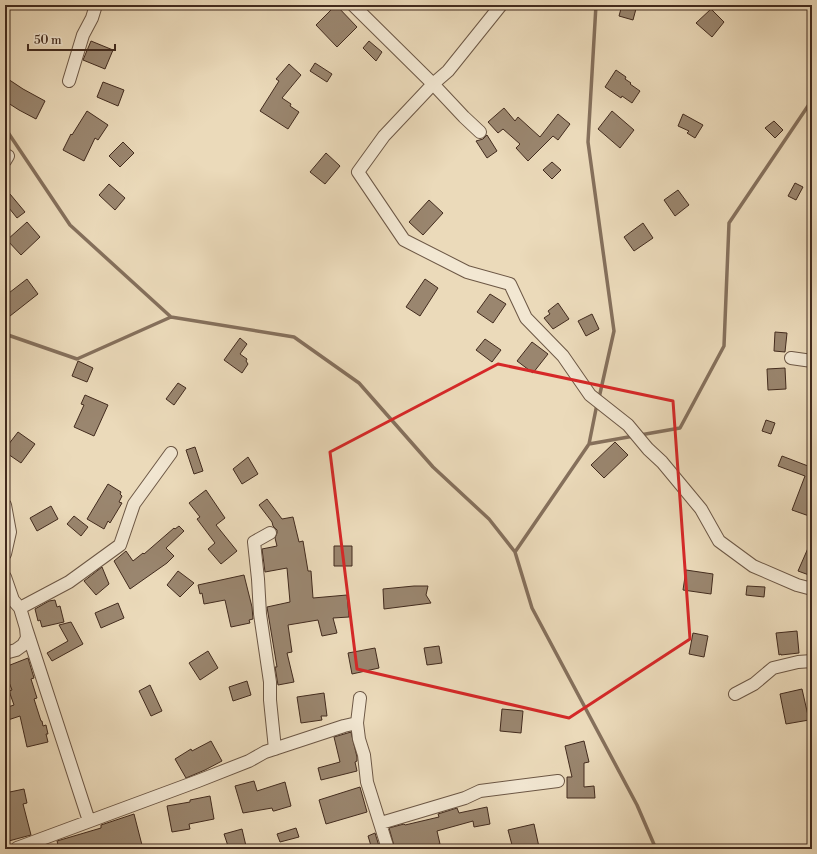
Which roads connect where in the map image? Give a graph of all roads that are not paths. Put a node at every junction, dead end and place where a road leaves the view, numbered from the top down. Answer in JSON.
{"nodes":[{"id":1,"x":96,"y":5,"type":"edge"},
{"id":2,"x":353,"y":5,"type":"edge"},
{"id":3,"x":501,"y":5,"type":"edge"},
{"id":4,"x":69,"y":81,"type":"dead end"},
{"id":5,"x":433,"y":84,"type":"junction"},
{"id":6,"x":480,"y":132,"type":"dead end"},
{"id":7,"x":791,"y":358,"type":"dead end"},
{"id":8,"x":812,"y":361,"type":"edge"},
{"id":9,"x":171,"y":453,"type":"dead end"},
{"id":10,"x":5,"y":506,"type":"edge"},
{"id":11,"x":270,"y":533,"type":"dead end"},
{"id":12,"x":5,"y":554,"type":"edge"},
{"id":13,"x":5,"y":577,"type":"edge"},
{"id":14,"x":812,"y":588,"type":"edge"},
{"id":15,"x":20,"y":608,"type":"junction"},
{"id":16,"x":26,"y":628,"type":"junction"},
{"id":17,"x":5,"y":653,"type":"edge"},
{"id":18,"x":812,"y":661,"type":"edge"},
{"id":19,"x":735,"y":694,"type":"dead end"},
{"id":20,"x":360,"y":698,"type":"dead end"},
{"id":21,"x":357,"y":723,"type":"junction"},
{"id":22,"x":275,"y":749,"type":"junction"},
{"id":23,"x":558,"y":781,"type":"dead end"},
{"id":24,"x":89,"y":821,"type":"junction"},
{"id":25,"x":380,"y":823,"type":"junction"},
{"id":26,"x":16,"y":849,"type":"edge"},
{"id":27,"x":388,"y":849,"type":"edge"}],
"edges":[{"from":1,"to":4,"type":"street"},
{"from":2,"to":5,"type":"street"},
{"from":3,"to":5,"type":"street"},
{"from":5,"to":6,"type":"street"},
{"from":5,"to":14,"type":"street"},
{"from":7,"to":8,"type":"street"},
{"from":9,"to":15,"type":"street"},
{"from":10,"to":12,"type":"street"},
{"from":11,"to":22,"type":"street"},
{"from":13,"to":15,"type":"street"},
{"from":15,"to":16,"type":"street"},
{"from":16,"to":17,"type":"street"},
{"from":16,"to":24,"type":"street"},
{"from":18,"to":19,"type":"street"},
{"from":20,"to":21,"type":"street"},
{"from":21,"to":22,"type":"street"},
{"from":21,"to":25,"type":"street"},
{"from":22,"to":24,"type":"street"},
{"from":23,"to":25,"type":"street"},
{"from":24,"to":26,"type":"street"},
{"from":25,"to":27,"type":"street"}]}
